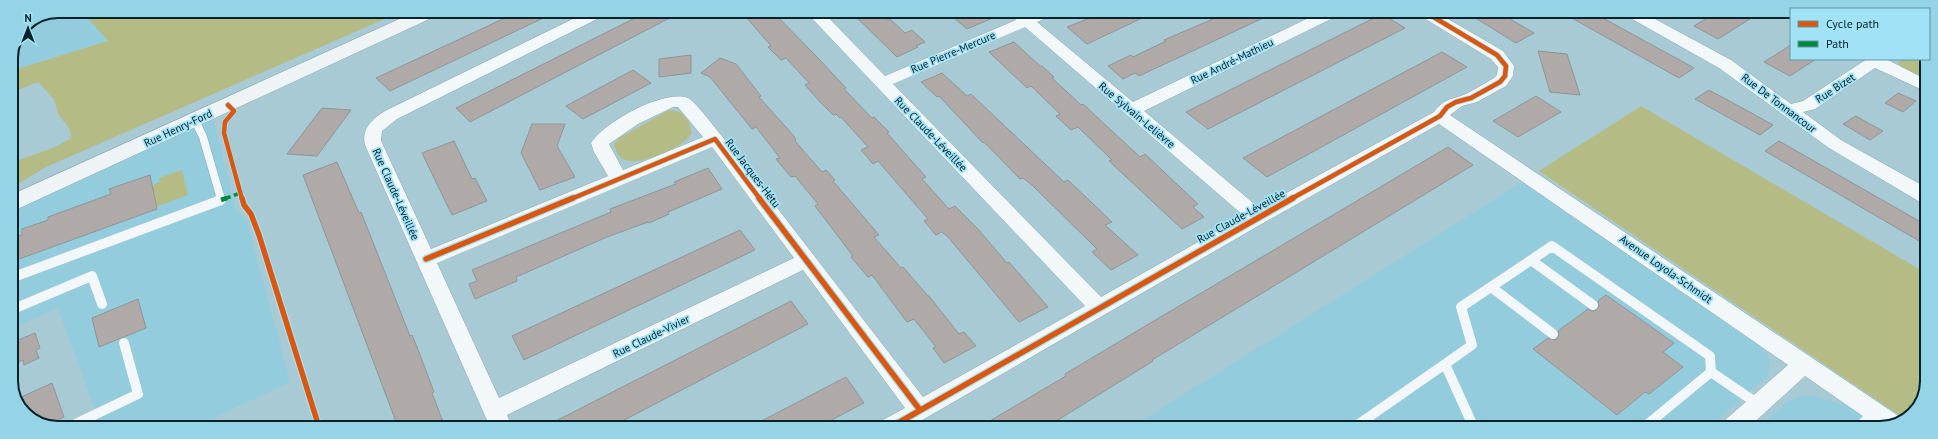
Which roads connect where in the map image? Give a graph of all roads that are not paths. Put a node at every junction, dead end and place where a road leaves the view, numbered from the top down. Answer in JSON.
{"nodes":[{"id":1,"x":417,"y":18,"type":"edge"},
{"id":2,"x":588,"y":18,"type":"edge"},
{"id":3,"x":820,"y":18,"type":"edge"},
{"id":4,"x":1017,"y":18,"type":"edge"},
{"id":5,"x":1023,"y":18,"type":"edge"},
{"id":6,"x":1321,"y":18,"type":"edge"},
{"id":7,"x":1435,"y":18,"type":"edge"},
{"id":8,"x":1656,"y":18,"type":"edge"},
{"id":9,"x":1876,"y":60,"type":"edge"},
{"id":10,"x":882,"y":83,"type":"junction"},
{"id":11,"x":1920,"y":83,"type":"edge"},
{"id":12,"x":1131,"y":110,"type":"junction"},
{"id":13,"x":1789,"y":110,"type":"junction"},
{"id":14,"x":1440,"y":116,"type":"junction"},
{"id":15,"x":195,"y":120,"type":"junction"},
{"id":16,"x":715,"y":139,"type":"junction"},
{"id":17,"x":619,"y":179,"type":"junction"},
{"id":18,"x":1920,"y":194,"type":"edge"},
{"id":19,"x":18,"y":201,"type":"edge"},
{"id":20,"x":1258,"y":217,"type":"junction"},
{"id":21,"x":426,"y":259,"type":"junction"},
{"id":22,"x":807,"y":260,"type":"junction"},
{"id":23,"x":1531,"y":260,"type":"junction"},
{"id":24,"x":18,"y":275,"type":"edge"},
{"id":25,"x":1491,"y":287,"type":"junction"},
{"id":26,"x":102,"y":304,"type":"dead end"},
{"id":27,"x":1593,"y":305,"type":"dead end"},
{"id":28,"x":18,"y":307,"type":"edge"},
{"id":29,"x":1099,"y":308,"type":"junction"},
{"id":30,"x":1553,"y":334,"type":"dead end"},
{"id":31,"x":124,"y":343,"type":"dead end"},
{"id":32,"x":1445,"y":364,"type":"junction"},
{"id":33,"x":1804,"y":364,"type":"junction"},
{"id":34,"x":1711,"y":372,"type":"junction"},
{"id":35,"x":1758,"y":404,"type":"junction"},
{"id":36,"x":920,"y":410,"type":"junction"},
{"id":37,"x":1874,"y":412,"type":"junction"},
{"id":38,"x":498,"y":419,"type":"edge"},
{"id":39,"x":82,"y":421,"type":"edge"},
{"id":40,"x":902,"y":421,"type":"edge"},
{"id":41,"x":1363,"y":421,"type":"edge"},
{"id":42,"x":1471,"y":421,"type":"edge"},
{"id":43,"x":1652,"y":421,"type":"edge"},
{"id":44,"x":1740,"y":421,"type":"edge"},
{"id":45,"x":1865,"y":421,"type":"edge"},
{"id":46,"x":1887,"y":421,"type":"edge"}],
"edges":[{"from":1,"to":15,"type":"street","name":"Rue Henry-Ford"},
{"from":2,"to":21,"type":"street","name":"Rue Claude-Léveillée"},
{"from":3,"to":10,"type":"street","name":"Rue Claude-Léveillée"},
{"from":4,"to":10,"type":"street","name":"Rue Pierre-Mercure"},
{"from":5,"to":12,"type":"street","name":"Rue Sylvain-Lelièvre"},
{"from":6,"to":12,"type":"street","name":"Rue André-Mathieu"},
{"from":7,"to":14,"type":"street","name":"Rue Claude-Léveillée"},
{"from":8,"to":13,"type":"street","name":"Rue De Tonnancour"},
{"from":9,"to":11,"type":"street"},
{"from":9,"to":13,"type":"street","name":"Rue Bizet"},
{"from":10,"to":29,"type":"street","name":"Rue Claude-Léveillée"},
{"from":12,"to":20,"type":"street","name":"Rue Sylvain-Lelièvre"},
{"from":13,"to":18,"type":"street","name":"Rue De Tonnancour"},
{"from":14,"to":20,"type":"street","name":"Rue Claude-Léveillée"},
{"from":14,"to":33,"type":"street","name":"Avenue Loyola-Schmidt"},
{"from":15,"to":19,"type":"street","name":"Rue Henry-Ford"},
{"from":15,"to":24,"type":"lane"},
{"from":16,"to":17,"type":"street","name":"Rue Jacques-Hétu"},
{"from":16,"to":17,"type":"street","name":"Rue Jacques-Hétu"},
{"from":16,"to":22,"type":"street","name":"Rue Jacques-Hétu"},
{"from":17,"to":21,"type":"street","name":"Rue Jacques-Hétu"},
{"from":20,"to":29,"type":"street","name":"Rue Claude-Léveillée"},
{"from":21,"to":38,"type":"street","name":"Rue Claude-Léveillée"},
{"from":22,"to":36,"type":"street","name":"Rue Jacques-Hétu"},
{"from":22,"to":38,"type":"street","name":"Rue Claude-Vivier"},
{"from":23,"to":25,"type":"lane"},
{"from":23,"to":27,"type":"lane"},
{"from":23,"to":34,"type":"lane"},
{"from":25,"to":30,"type":"lane"},
{"from":25,"to":32,"type":"lane"},
{"from":26,"to":28,"type":"lane"},
{"from":29,"to":36,"type":"street","name":"Rue Claude-Léveillée"},
{"from":31,"to":39,"type":"lane"},
{"from":32,"to":41,"type":"lane"},
{"from":32,"to":42,"type":"lane"},
{"from":33,"to":35,"type":"street"},
{"from":33,"to":37,"type":"street","name":"Avenue Loyola-Schmidt"},
{"from":34,"to":35,"type":"lane"},
{"from":34,"to":43,"type":"lane"},
{"from":35,"to":44,"type":"street"},
{"from":36,"to":40,"type":"street","name":"Rue Claude-Léveillée"},
{"from":37,"to":45,"type":"lane"},
{"from":37,"to":46,"type":"street","name":"Avenue Loyola-Schmidt"}]}
